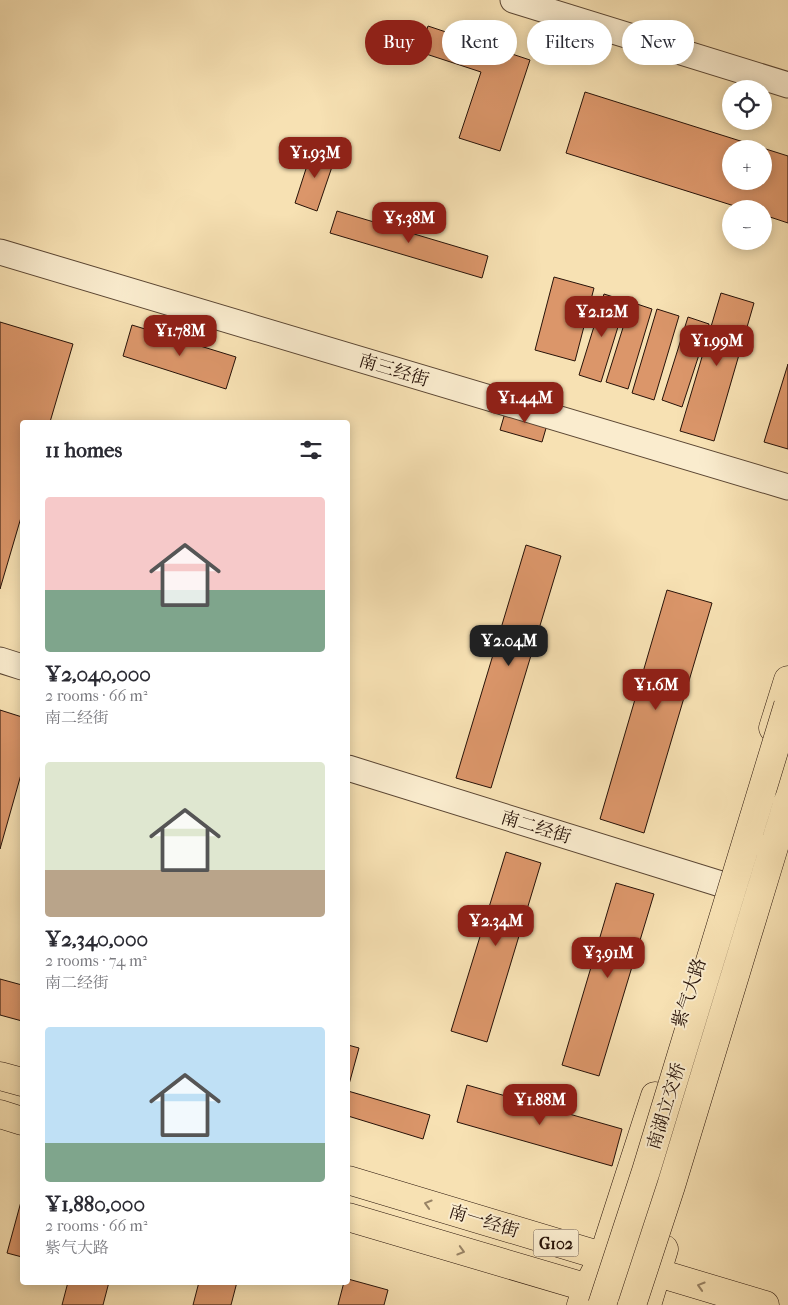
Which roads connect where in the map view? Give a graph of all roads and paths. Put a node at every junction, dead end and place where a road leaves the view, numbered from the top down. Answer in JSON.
{"nodes":[{"id":1,"x":513,"y":0,"type":"edge"},
{"id":2,"x":788,"y":85,"type":"edge"},
{"id":3,"x":0,"y":252,"type":"edge"},
{"id":4,"x":788,"y":487,"type":"edge"},
{"id":5,"x":0,"y":660,"type":"edge"},
{"id":6,"x":20,"y":666,"type":"edge"},
{"id":7,"x":788,"y":680,"type":"edge"},
{"id":8,"x":788,"y":705,"type":"edge"},
{"id":9,"x":350,"y":769,"type":"edge"},
{"id":10,"x":788,"y":801,"type":"edge"},
{"id":11,"x":788,"y":835,"type":"edge"},
{"id":12,"x":724,"y":885,"type":"junction"},
{"id":13,"x":0,"y":1076,"type":"edge"},
{"id":14,"x":20,"y":1081,"type":"edge"},
{"id":15,"x":0,"y":1114,"type":"edge"},
{"id":16,"x":20,"y":1120,"type":"edge"},
{"id":17,"x":350,"y":1181,"type":"edge"},
{"id":18,"x":350,"y":1218,"type":"edge"},
{"id":19,"x":603,"y":1257,"type":"junction"},
{"id":20,"x":658,"y":1272,"type":"junction"},
{"id":21,"x":589,"y":1301,"type":"edge"},
{"id":22,"x":632,"y":1305,"type":"edge"},
{"id":23,"x":646,"y":1305,"type":"edge"},
{"id":24,"x":765,"y":1305,"type":"edge"}],
"edges":[{"from":1,"to":2,"type":"street"},
{"from":3,"to":4,"type":"street","name":"南三经街"},
{"from":5,"to":6,"type":"street"},
{"from":7,"to":12,"type":"main road","name":"紫气大路"},
{"from":8,"to":21,"type":"main road","name":"南湖立交桥","bridge":true},
{"from":9,"to":12,"type":"street","name":"南二经街"},
{"from":10,"to":22,"type":"main road","name":"南湖立交桥","bridge":true},
{"from":11,"to":20,"type":"main road"},
{"from":12,"to":19,"type":"main road","name":"紫气大路"},
{"from":13,"to":14,"type":"main road"},
{"from":15,"to":16,"type":"main road"},
{"from":19,"to":17,"type":"main road","name":"南一经街","number":"G102","one_way":true},
{"from":18,"to":21,"type":"main road","name":"南一经街","number":"G102","one_way":true},
{"from":19,"to":20,"type":"main road","name":"南一经街","number":"G102"},
{"from":19,"to":21,"type":"main road","name":"紫气大路"},
{"from":20,"to":23,"type":"main road"},
{"from":24,"to":20,"type":"main road","name":"南一经街","number":"G102","one_way":true},
{"from":21,"to":23,"type":"main road","name":"南一经街","number":"G102"}]}
